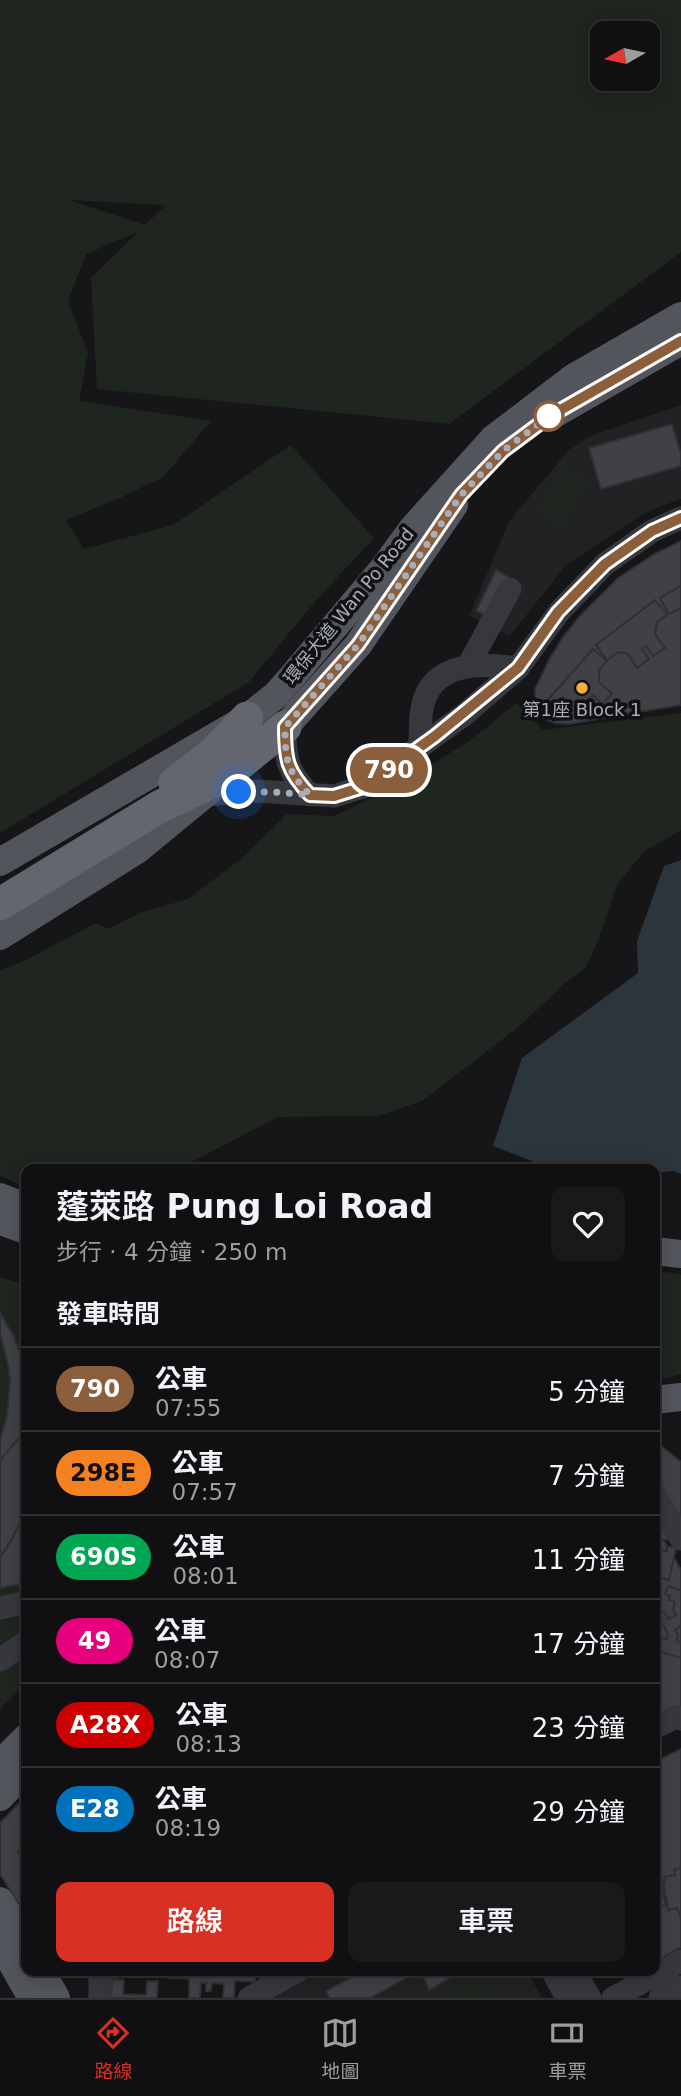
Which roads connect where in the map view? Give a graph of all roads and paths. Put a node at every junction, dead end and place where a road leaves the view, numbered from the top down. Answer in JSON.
{"nodes":[{"id":1,"x":681,"y":316,"type":"edge"},
{"id":2,"x":681,"y":341,"type":"edge"},
{"id":3,"x":675,"y":521,"type":"edge"},
{"id":4,"x":510,"y":589,"type":"dead end"},
{"id":5,"x":468,"y":666,"type":"junction"},
{"id":6,"x":518,"y":668,"type":"junction"},
{"id":7,"x":247,"y":718,"type":"junction"},
{"id":8,"x":285,"y":727,"type":"junction"},
{"id":9,"x":420,"y":747,"type":"junction"},
{"id":10,"x":215,"y":785,"type":"junction"},
{"id":11,"x":310,"y":795,"type":"junction"},
{"id":12,"x":90,"y":842,"type":"junction"},
{"id":13,"x":0,"y":862,"type":"edge"},
{"id":14,"x":0,"y":890,"type":"edge"},
{"id":15,"x":0,"y":904,"type":"edge"},
{"id":16,"x":0,"y":936,"type":"edge"},
{"id":17,"x":0,"y":1197,"type":"edge"},
{"id":18,"x":21,"y":1205,"type":"edge"},
{"id":19,"x":0,"y":1220,"type":"edge"},
{"id":20,"x":21,"y":1228,"type":"edge"},
{"id":21,"x":660,"y":1252,"type":"edge"},
{"id":22,"x":681,"y":1254,"type":"edge"},
{"id":23,"x":660,"y":1503,"type":"edge"},
{"id":24,"x":681,"y":1539,"type":"edge"},
{"id":25,"x":21,"y":1603,"type":"edge"},
{"id":26,"x":0,"y":1608,"type":"edge"},
{"id":27,"x":21,"y":1645,"type":"edge"},
{"id":28,"x":0,"y":1660,"type":"edge"},
{"id":29,"x":681,"y":1719,"type":"edge"},
{"id":30,"x":660,"y":1725,"type":"edge"},
{"id":31,"x":681,"y":1730,"type":"edge"},
{"id":32,"x":660,"y":1741,"type":"edge"},
{"id":33,"x":21,"y":1743,"type":"edge"},
{"id":34,"x":0,"y":1764,"type":"edge"},
{"id":35,"x":21,"y":1775,"type":"edge"},
{"id":36,"x":0,"y":1797,"type":"edge"},
{"id":37,"x":0,"y":1901,"type":"edge"},
{"id":38,"x":21,"y":1937,"type":"edge"},
{"id":39,"x":0,"y":1941,"type":"edge"},
{"id":40,"x":681,"y":1961,"type":"edge"},
{"id":41,"x":660,"y":1972,"type":"edge"},
{"id":42,"x":43,"y":1976,"type":"edge"},
{"id":43,"x":100,"y":1976,"type":"edge"},
{"id":44,"x":288,"y":1976,"type":"edge"},
{"id":45,"x":555,"y":1976,"type":"edge"},
{"id":46,"x":577,"y":1976,"type":"edge"},
{"id":47,"x":653,"y":1976,"type":"edge"},
{"id":48,"x":681,"y":1987,"type":"edge"},
{"id":49,"x":32,"y":1998,"type":"edge"},
{"id":50,"x":56,"y":1998,"type":"edge"},
{"id":51,"x":100,"y":1998,"type":"edge"},
{"id":52,"x":249,"y":1998,"type":"edge"},
{"id":53,"x":567,"y":1998,"type":"edge"},
{"id":54,"x":590,"y":1998,"type":"edge"},
{"id":55,"x":613,"y":1998,"type":"edge"},
{"id":56,"x":660,"y":1998,"type":"edge"}],
"edges":[{"from":1,"to":7,"type":"main road","name":"環保大道 Wan Po Road"},
{"from":2,"to":8,"type":"main road","name":"環保大道 Wan Po Road"},
{"from":3,"to":6,"type":"street"},
{"from":4,"to":5,"type":"street"},
{"from":5,"to":6,"type":"street"},
{"from":5,"to":9,"type":"street"},
{"from":6,"to":9,"type":"street"},
{"from":7,"to":12,"type":"highway","name":"環保大道 Wan Po Road"},
{"from":7,"to":13,"type":"main road","name":"環保大道 Wan Po Road"},
{"from":8,"to":10,"type":"highway","name":"環保大道 Wan Po Road"},
{"from":8,"to":11,"type":"street"},
{"from":9,"to":11,"type":"street"},
{"from":10,"to":11,"type":"street"},
{"from":10,"to":12,"type":"highway","name":"環保大道 Wan Po Road"},
{"from":10,"to":16,"type":"main road","name":"環保大道 Wan Po Road"},
{"from":12,"to":14,"type":"highway","name":"環保大道 Wan Po Road"},
{"from":12,"to":15,"type":"highway","name":"環保大道 Wan Po Road"},
{"from":17,"to":18,"type":"main road"},
{"from":19,"to":20,"type":"main road"},
{"from":21,"to":22,"type":"main road"},
{"from":23,"to":24,"type":"street"},
{"from":25,"to":26,"type":"street"},
{"from":27,"to":28,"type":"street"},
{"from":29,"to":30,"type":"street"},
{"from":31,"to":32,"type":"street"},
{"from":33,"to":34,"type":"main road"},
{"from":35,"to":36,"type":"main road"},
{"from":37,"to":38,"type":"main road"},
{"from":39,"to":49,"type":"main road"},
{"from":40,"to":41,"type":"street"},
{"from":42,"to":50,"type":"main road"},
{"from":43,"to":51,"type":"street"},
{"from":44,"to":52,"type":"street"},
{"from":45,"to":53,"type":"street"},
{"from":46,"to":54,"type":"street"},
{"from":47,"to":55,"type":"street"},
{"from":48,"to":56,"type":"street"}]}
